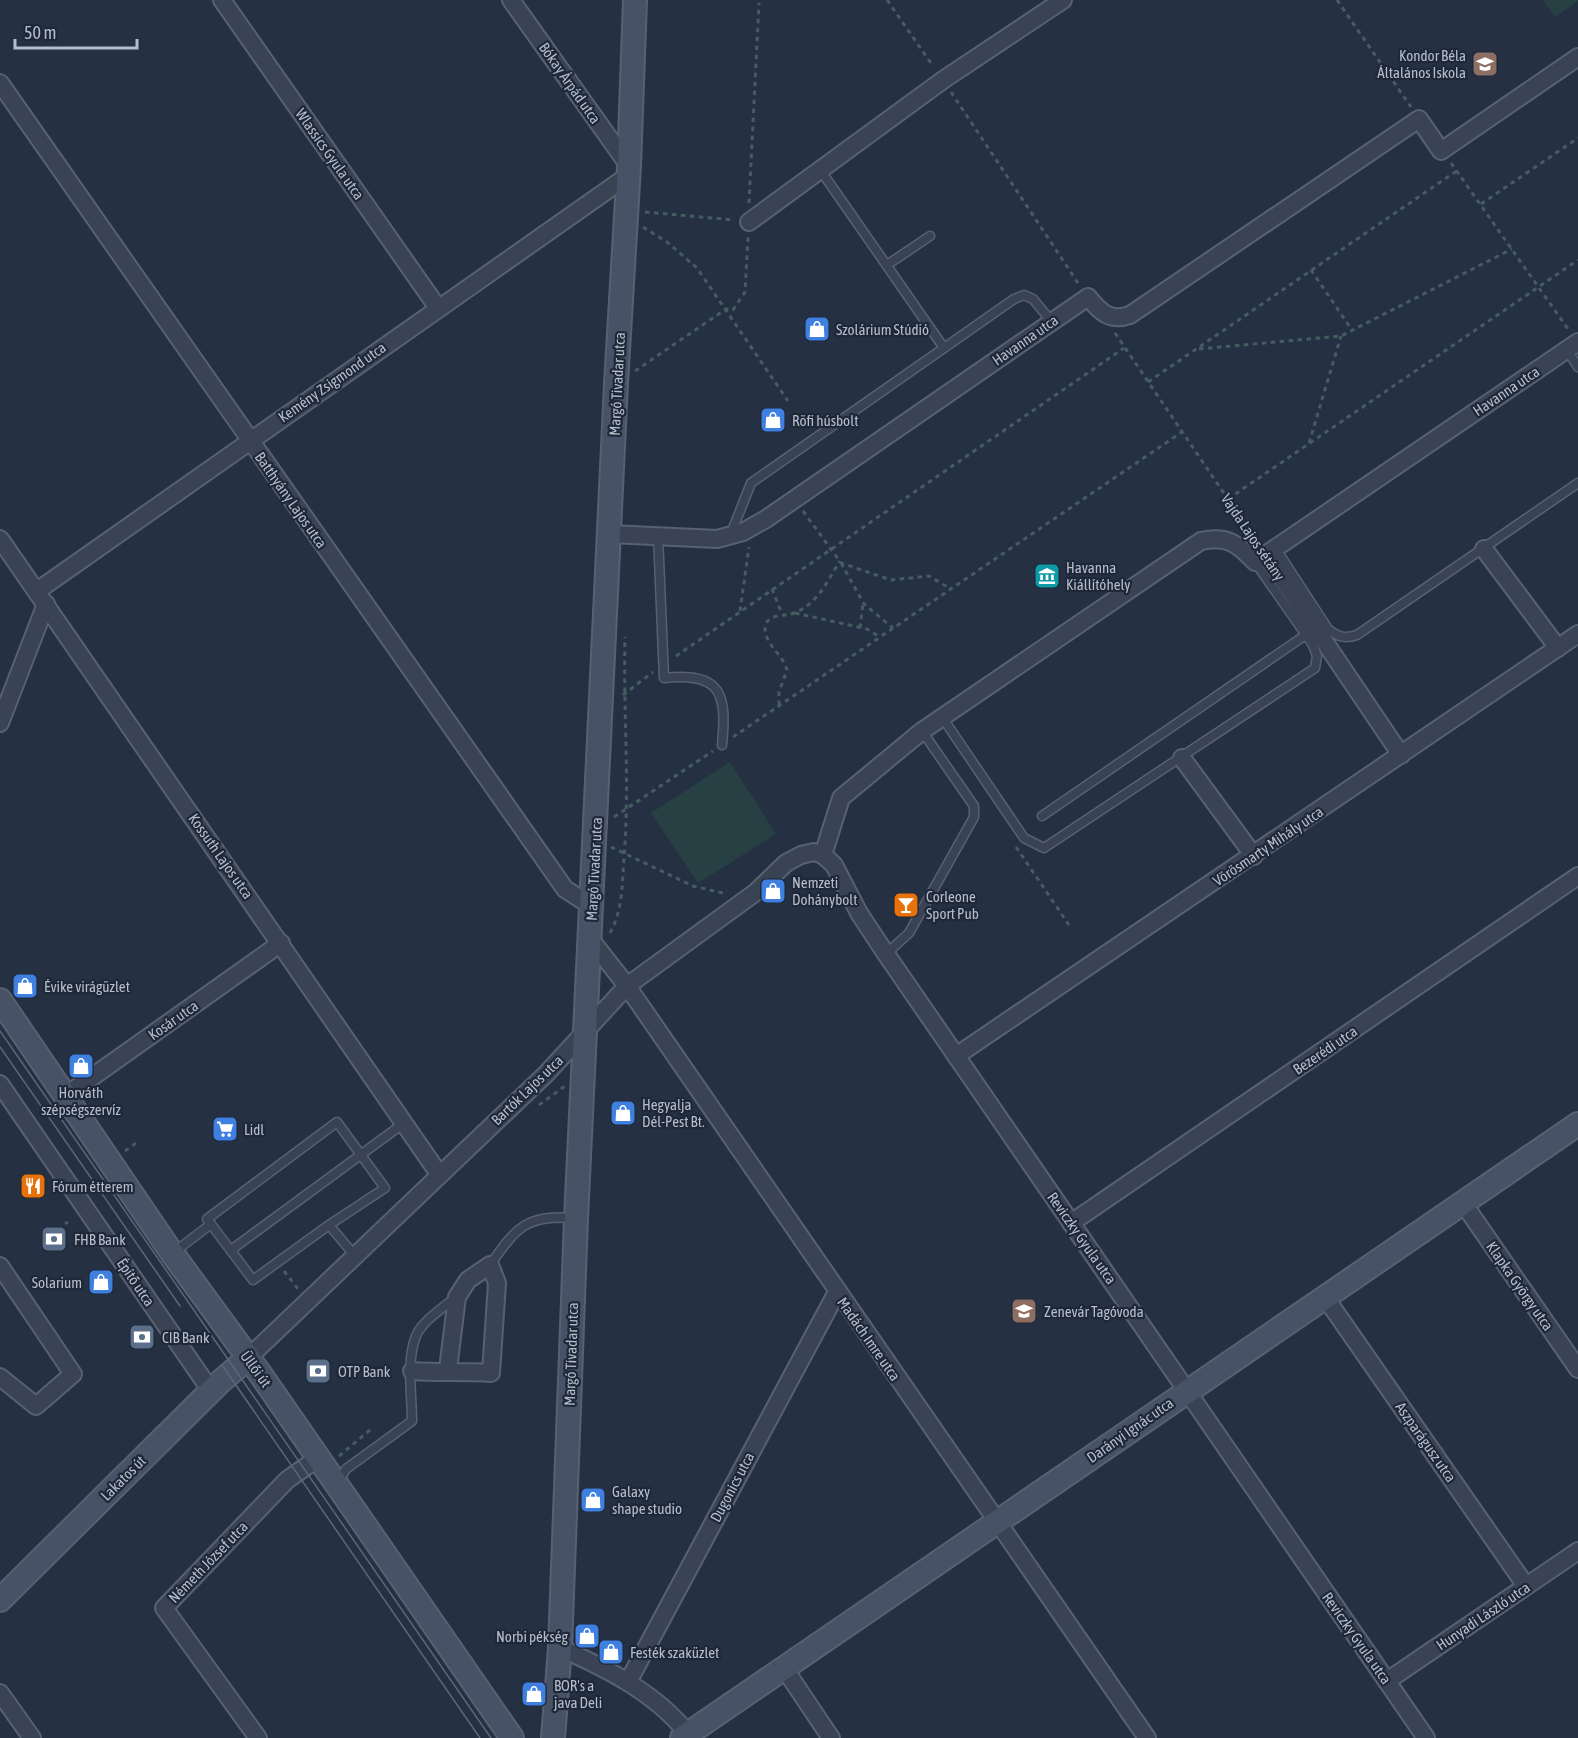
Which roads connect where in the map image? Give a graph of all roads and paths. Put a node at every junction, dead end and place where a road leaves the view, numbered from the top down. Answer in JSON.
{"nodes":[{"id":1,"x":222,"y":0,"type":"edge"},
{"id":2,"x":511,"y":0,"type":"edge"},
{"id":3,"x":635,"y":0,"type":"edge"},
{"id":4,"x":887,"y":0,"type":"edge"},
{"id":5,"x":1064,"y":0,"type":"edge"},
{"id":6,"x":1337,"y":0,"type":"edge"},
{"id":7,"x":759,"y":3,"type":"dead end"},
{"id":8,"x":1578,"y":57,"type":"edge"},
{"id":9,"x":943,"y":81,"type":"junction"},
{"id":10,"x":0,"y":84,"type":"edge"},
{"id":11,"x":1419,"y":119,"type":"junction"},
{"id":12,"x":1578,"y":138,"type":"edge"},
{"id":13,"x":1441,"y":151,"type":"junction"},
{"id":14,"x":1458,"y":170,"type":"junction"},
{"id":15,"x":629,"y":171,"type":"junction"},
{"id":16,"x":821,"y":171,"type":"junction"},
{"id":17,"x":1481,"y":204,"type":"junction"},
{"id":18,"x":626,"y":211,"type":"junction"},
{"id":19,"x":748,"y":222,"type":"junction"},
{"id":20,"x":930,"y":236,"type":"dead end"},
{"id":21,"x":1512,"y":249,"type":"junction"},
{"id":22,"x":1578,"y":260,"type":"edge"},
{"id":23,"x":887,"y":265,"type":"junction"},
{"id":24,"x":1311,"y":270,"type":"junction"},
{"id":25,"x":1539,"y":287,"type":"junction"},
{"id":26,"x":1088,"y":297,"type":"junction"},
{"id":27,"x":438,"y":308,"type":"junction"},
{"id":28,"x":726,"y":309,"type":"junction"},
{"id":29,"x":1110,"y":317,"type":"junction"},
{"id":30,"x":1052,"y":322,"type":"junction"},
{"id":31,"x":1352,"y":330,"type":"junction"},
{"id":32,"x":1341,"y":336,"type":"junction"},
{"id":33,"x":1575,"y":344,"type":"edge"},
{"id":34,"x":944,"y":348,"type":"junction"},
{"id":35,"x":1124,"y":348,"type":"junction"},
{"id":36,"x":1197,"y":349,"type":"junction"},
{"id":37,"x":1578,"y":367,"type":"edge"},
{"id":38,"x":1148,"y":382,"type":"junction"},
{"id":39,"x":616,"y":384,"type":"junction"},
{"id":40,"x":788,"y":401,"type":"dead end"},
{"id":41,"x":1182,"y":432,"type":"junction"},
{"id":42,"x":249,"y":440,"type":"junction"},
{"id":43,"x":1308,"y":445,"type":"junction"},
{"id":44,"x":1578,"y":483,"type":"edge"},
{"id":45,"x":795,"y":499,"type":"junction"},
{"id":46,"x":1228,"y":499,"type":"junction"},
{"id":47,"x":752,"y":527,"type":"junction"},
{"id":48,"x":610,"y":534,"type":"junction"},
{"id":49,"x":658,"y":535,"type":"junction"},
{"id":50,"x":730,"y":536,"type":"junction"},
{"id":51,"x":0,"y":539,"type":"edge"},
{"id":52,"x":831,"y":549,"type":"junction"},
{"id":53,"x":1484,"y":549,"type":"junction"},
{"id":54,"x":1266,"y":555,"type":"junction"},
{"id":55,"x":840,"y":562,"type":"junction"},
{"id":56,"x":772,"y":589,"type":"junction"},
{"id":57,"x":951,"y":589,"type":"junction"},
{"id":58,"x":42,"y":598,"type":"junction"},
{"id":59,"x":863,"y":602,"type":"junction"},
{"id":60,"x":740,"y":611,"type":"junction"},
{"id":61,"x":795,"y":613,"type":"junction"},
{"id":62,"x":782,"y":614,"type":"junction"},
{"id":63,"x":860,"y":628,"type":"junction"},
{"id":64,"x":893,"y":628,"type":"junction"},
{"id":65,"x":1306,"y":634,"type":"junction"},
{"id":66,"x":1578,"y":634,"type":"edge"},
{"id":67,"x":880,"y":637,"type":"junction"},
{"id":68,"x":1558,"y":648,"type":"junction"},
{"id":69,"x":665,"y":663,"type":"junction"},
{"id":70,"x":779,"y":706,"type":"junction"},
{"id":71,"x":602,"y":710,"type":"junction"},
{"id":72,"x":942,"y":717,"type":"junction"},
{"id":73,"x":0,"y":723,"type":"edge"},
{"id":74,"x":922,"y":731,"type":"junction"},
{"id":75,"x":722,"y":745,"type":"junction"},
{"id":76,"x":1401,"y":754,"type":"junction"},
{"id":77,"x":1182,"y":758,"type":"junction"},
{"id":78,"x":628,"y":809,"type":"junction"},
{"id":79,"x":1042,"y":816,"type":"dead end"},
{"id":80,"x":596,"y":833,"type":"junction"},
{"id":81,"x":625,"y":854,"type":"junction"},
{"id":82,"x":824,"y":855,"type":"junction"},
{"id":83,"x":1254,"y":856,"type":"junction"},
{"id":84,"x":1578,"y":876,"type":"edge"},
{"id":85,"x":741,"y":903,"type":"junction"},
{"id":86,"x":592,"y":907,"type":"junction"},
{"id":87,"x":281,"y":944,"type":"junction"},
{"id":88,"x":598,"y":949,"type":"junction"},
{"id":89,"x":886,"y":954,"type":"junction"},
{"id":90,"x":627,"y":986,"type":"junction"},
{"id":91,"x":0,"y":1000,"type":"edge"},
{"id":92,"x":587,"y":1029,"type":"junction"},
{"id":93,"x":956,"y":1056,"type":"junction"},
{"id":94,"x":0,"y":1084,"type":"edge"},
{"id":95,"x":64,"y":1097,"type":"junction"},
{"id":96,"x":404,"y":1123,"type":"junction"},
{"id":97,"x":1578,"y":1124,"type":"edge"},
{"id":98,"x":139,"y":1141,"type":"dead end"},
{"id":99,"x":125,"y":1151,"type":"dead end"},
{"id":100,"x":361,"y":1156,"type":"junction"},
{"id":101,"x":439,"y":1174,"type":"junction"},
{"id":102,"x":1463,"y":1203,"type":"junction"},
{"id":103,"x":576,"y":1219,"type":"junction"},
{"id":104,"x":1071,"y":1223,"type":"junction"},
{"id":105,"x":211,"y":1224,"type":"junction"},
{"id":106,"x":329,"y":1225,"type":"junction"},
{"id":107,"x":231,"y":1250,"type":"junction"},
{"id":108,"x":172,"y":1253,"type":"junction"},
{"id":109,"x":356,"y":1258,"type":"junction"},
{"id":110,"x":278,"y":1262,"type":"junction"},
{"id":111,"x":490,"y":1265,"type":"junction"},
{"id":112,"x":0,"y":1266,"type":"edge"},
{"id":113,"x":298,"y":1289,"type":"dead end"},
{"id":114,"x":837,"y":1292,"type":"junction"},
{"id":115,"x":457,"y":1296,"type":"junction"},
{"id":116,"x":1325,"y":1297,"type":"junction"},
{"id":117,"x":248,"y":1358,"type":"junction"},
{"id":118,"x":448,"y":1369,"type":"junction"},
{"id":119,"x":1578,"y":1369,"type":"edge"},
{"id":120,"x":412,"y":1371,"type":"junction"},
{"id":121,"x":0,"y":1377,"type":"edge"},
{"id":122,"x":211,"y":1391,"type":"junction"},
{"id":123,"x":1187,"y":1391,"type":"junction"},
{"id":124,"x":370,"y":1430,"type":"dead end"},
{"id":125,"x":328,"y":1458,"type":"junction"},
{"id":126,"x":336,"y":1485,"type":"junction"},
{"id":127,"x":998,"y":1522,"type":"junction"},
{"id":128,"x":1578,"y":1551,"type":"edge"},
{"id":129,"x":1526,"y":1586,"type":"junction"},
{"id":130,"x":0,"y":1600,"type":"edge"},
{"id":131,"x":560,"y":1647,"type":"junction"},
{"id":132,"x":784,"y":1668,"type":"junction"},
{"id":133,"x":1387,"y":1681,"type":"junction"},
{"id":134,"x":628,"y":1682,"type":"junction"},
{"id":135,"x":0,"y":1693,"type":"edge"},
{"id":136,"x":685,"y":1736,"type":"edge"},
{"id":137,"x":32,"y":1738,"type":"edge"},
{"id":138,"x":258,"y":1738,"type":"edge"},
{"id":139,"x":512,"y":1738,"type":"edge"},
{"id":140,"x":553,"y":1738,"type":"edge"},
{"id":141,"x":831,"y":1738,"type":"edge"},
{"id":142,"x":1147,"y":1738,"type":"edge"},
{"id":143,"x":1426,"y":1738,"type":"edge"}],
"edges":[{"from":1,"to":27,"type":"street","name":"Wlassics Gyula utca"},
{"from":2,"to":15,"type":"street","name":"Bókay Árpád utca"},
{"from":3,"to":15,"type":"street","name":"Margó Tivadar utca"},
{"from":4,"to":9,"type":"path"},
{"from":5,"to":9,"type":"street"},
{"from":6,"to":11,"type":"path"},
{"from":7,"to":19,"type":"path"},
{"from":8,"to":13,"type":"street"},
{"from":9,"to":16,"type":"street"},
{"from":9,"to":26,"type":"path"},
{"from":10,"to":42,"type":"street","name":"Batthyány Lajos utca"},
{"from":11,"to":13,"type":"street"},
{"from":11,"to":29,"type":"street"},
{"from":12,"to":17,"type":"path"},
{"from":13,"to":14,"type":"path"},
{"from":14,"to":17,"type":"path"},
{"from":14,"to":24,"type":"path"},
{"from":15,"to":18,"type":"street","name":"Margó Tivadar utca"},
{"from":15,"to":27,"type":"street","name":"Kemény Zsigmond utca"},
{"from":16,"to":19,"type":"street"},
{"from":16,"to":23,"type":"lane"},
{"from":17,"to":21,"type":"path"},
{"from":18,"to":19,"type":"path"},
{"from":18,"to":28,"type":"path"},
{"from":18,"to":39,"type":"street","name":"Margó Tivadar utca"},
{"from":19,"to":28,"type":"path"},
{"from":20,"to":23,"type":"lane"},
{"from":21,"to":25,"type":"path"},
{"from":21,"to":31,"type":"path"},
{"from":22,"to":25,"type":"path"},
{"from":23,"to":34,"type":"lane"},
{"from":24,"to":31,"type":"path"},
{"from":24,"to":36,"type":"path"},
{"from":25,"to":33,"type":"path"},
{"from":25,"to":43,"type":"path"},
{"from":26,"to":29,"type":"street"},
{"from":26,"to":30,"type":"street","name":"Havanna utca"},
{"from":27,"to":42,"type":"street","name":"Kemény Zsigmond utca"},
{"from":28,"to":39,"type":"path"},
{"from":28,"to":40,"type":"path"},
{"from":29,"to":35,"type":"path","name":"Vajda Lajos sétány"},
{"from":30,"to":34,"type":"lane"},
{"from":30,"to":45,"type":"street","name":"Havanna utca"},
{"from":31,"to":32,"type":"path"},
{"from":32,"to":36,"type":"path"},
{"from":32,"to":43,"type":"path"},
{"from":33,"to":37,"type":"lane"},
{"from":33,"to":54,"type":"street","name":"Havanna utca"},
{"from":34,"to":50,"type":"lane"},
{"from":35,"to":38,"type":"path","name":"Vajda Lajos sétány"},
{"from":35,"to":52,"type":"path"},
{"from":36,"to":38,"type":"path"},
{"from":38,"to":41,"type":"path","name":"Vajda Lajos sétány"},
{"from":39,"to":48,"type":"street","name":"Margó Tivadar utca"},
{"from":41,"to":46,"type":"path","name":"Vajda Lajos sétány"},
{"from":41,"to":57,"type":"path"},
{"from":42,"to":58,"type":"street","name":"Kemény Zsigmond utca"},
{"from":42,"to":86,"type":"street","name":"Batthyány Lajos utca"},
{"from":43,"to":46,"type":"path"},
{"from":44,"to":53,"type":"lane"},
{"from":45,"to":47,"type":"street","name":"Havanna utca"},
{"from":45,"to":52,"type":"path"},
{"from":46,"to":54,"type":"path","name":"Vajda Lajos sétány"},
{"from":47,"to":50,"type":"street","name":"Havanna utca"},
{"from":47,"to":60,"type":"path"},
{"from":48,"to":49,"type":"street","name":"Havanna utca"},
{"from":48,"to":71,"type":"street","name":"Margó Tivadar utca"},
{"from":49,"to":50,"type":"street","name":"Havanna utca"},
{"from":49,"to":69,"type":"lane"},
{"from":51,"to":58,"type":"street","name":"Kossuth Lajos utca"},
{"from":52,"to":55,"type":"path"},
{"from":52,"to":56,"type":"path"},
{"from":53,"to":54,"type":"lane"},
{"from":53,"to":68,"type":"street"},
{"from":54,"to":65,"type":"lane"},
{"from":54,"to":72,"type":"street"},
{"from":54,"to":76,"type":"street","name":"Vajda Lajos sétány"},
{"from":55,"to":57,"type":"path"},
{"from":55,"to":59,"type":"path"},
{"from":55,"to":61,"type":"path"},
{"from":56,"to":60,"type":"path"},
{"from":56,"to":62,"type":"path"},
{"from":57,"to":64,"type":"path"},
{"from":58,"to":73,"type":"street"},
{"from":58,"to":87,"type":"street","name":"Kossuth Lajos utca"},
{"from":59,"to":63,"type":"path"},
{"from":59,"to":64,"type":"path"},
{"from":60,"to":69,"type":"path"},
{"from":61,"to":62,"type":"path"},
{"from":61,"to":63,"type":"path"},
{"from":62,"to":70,"type":"path"},
{"from":63,"to":67,"type":"path"},
{"from":64,"to":67,"type":"path"},
{"from":65,"to":77,"type":"lane"},
{"from":65,"to":79,"type":"lane"},
{"from":66,"to":68,"type":"street","name":"Vörösmarty Mihály utca"},
{"from":67,"to":70,"type":"path"},
{"from":68,"to":76,"type":"street","name":"Vörösmarty Mihály utca"},
{"from":69,"to":71,"type":"path"},
{"from":69,"to":75,"type":"lane"},
{"from":70,"to":75,"type":"path"},
{"from":71,"to":80,"type":"street","name":"Margó Tivadar utca"},
{"from":72,"to":74,"type":"street"},
{"from":72,"to":77,"type":"lane"},
{"from":74,"to":82,"type":"street"},
{"from":74,"to":89,"type":"lane"},
{"from":75,"to":78,"type":"path"},
{"from":76,"to":83,"type":"street","name":"Vörösmarty Mihály utca"},
{"from":77,"to":83,"type":"street"},
{"from":78,"to":80,"type":"path"},
{"from":78,"to":81,"type":"path"},
{"from":80,"to":81,"type":"path"},
{"from":80,"to":86,"type":"street","name":"Margó Tivadar utca"},
{"from":81,"to":85,"type":"path"},
{"from":81,"to":88,"type":"path"},
{"from":82,"to":85,"type":"street","name":"Bartók Lajos utca"},
{"from":82,"to":89,"type":"street","name":"Reviczky Gyula utca"},
{"from":83,"to":93,"type":"street","name":"Vörösmarty Mihály utca"},
{"from":84,"to":104,"type":"street","name":"Bezerédi utca"},
{"from":85,"to":90,"type":"street","name":"Bartók Lajos utca"},
{"from":86,"to":88,"type":"street","name":"Margó Tivadar utca"},
{"from":87,"to":95,"type":"street","name":"Kosár utca"},
{"from":87,"to":96,"type":"street","name":"Kossuth Lajos utca"},
{"from":88,"to":90,"type":"street","name":"Madách Imre utca"},
{"from":88,"to":92,"type":"street","name":"Margó Tivadar utca"},
{"from":89,"to":93,"type":"street","name":"Reviczky Gyula utca"},
{"from":90,"to":92,"type":"street","name":"Bartók Lajos utca"},
{"from":90,"to":114,"type":"street","name":"Madách Imre utca"},
{"from":91,"to":95,"type":"street","name":"Üllői út"},
{"from":92,"to":101,"type":"street","name":"Bartók Lajos utca"},
{"from":92,"to":103,"type":"street","name":"Margó Tivadar utca"},
{"from":93,"to":104,"type":"street","name":"Reviczky Gyula utca"},
{"from":94,"to":122,"type":"street","name":"Építő utca"},
{"from":95,"to":108,"type":"street","name":"Üllői út"},
{"from":96,"to":100,"type":"lane"},
{"from":96,"to":101,"type":"street","name":"Kossuth Lajos utca"},
{"from":97,"to":102,"type":"street","name":"Darányi Ignác utca"},
{"from":98,"to":99,"type":"path"},
{"from":100,"to":105,"type":"lane"},
{"from":100,"to":106,"type":"lane"},
{"from":100,"to":107,"type":"lane"},
{"from":101,"to":109,"type":"street","name":"Bartók Lajos utca"},
{"from":102,"to":116,"type":"street","name":"Darányi Ignác utca"},
{"from":102,"to":119,"type":"street","name":"Klapka György utca"},
{"from":103,"to":111,"type":"lane"},
{"from":103,"to":131,"type":"street","name":"Margó Tivadar utca"},
{"from":104,"to":123,"type":"street","name":"Reviczky Gyula utca"},
{"from":105,"to":107,"type":"lane"},
{"from":105,"to":108,"type":"lane"},
{"from":106,"to":109,"type":"lane"},
{"from":106,"to":110,"type":"lane"},
{"from":107,"to":110,"type":"lane"},
{"from":108,"to":117,"type":"street","name":"Üllői út"},
{"from":109,"to":117,"type":"street","name":"Bartók Lajos utca"},
{"from":110,"to":113,"type":"path"},
{"from":111,"to":115,"type":"street"},
{"from":111,"to":118,"type":"street"},
{"from":112,"to":121,"type":"street"},
{"from":114,"to":127,"type":"street","name":"Madách Imre utca"},
{"from":114,"to":134,"type":"street","name":"Dugonics utca"},
{"from":115,"to":118,"type":"street"},
{"from":115,"to":120,"type":"lane"},
{"from":116,"to":123,"type":"street","name":"Darányi Ignác utca"},
{"from":116,"to":129,"type":"street","name":"Aszparágusz utca"},
{"from":117,"to":122,"type":"street","name":"Lakatos út"},
{"from":117,"to":125,"type":"street","name":"Üllői út"},
{"from":118,"to":120,"type":"street"},
{"from":120,"to":126,"type":"lane"},
{"from":122,"to":130,"type":"street","name":"Lakatos út"},
{"from":123,"to":127,"type":"street","name":"Darányi Ignác utca"},
{"from":123,"to":133,"type":"street","name":"Reviczky Gyula utca"},
{"from":124,"to":125,"type":"path"},
{"from":125,"to":126,"type":"street","name":"Üllői út"},
{"from":125,"to":138,"type":"street","name":"Németh József utca"},
{"from":126,"to":139,"type":"street","name":"Üllői út"},
{"from":127,"to":132,"type":"street","name":"Darányi Ignác utca"},
{"from":127,"to":142,"type":"street","name":"Madách Imre utca"},
{"from":128,"to":129,"type":"street","name":"Hunyadi László utca"},
{"from":129,"to":133,"type":"street","name":"Hunyadi László utca"},
{"from":131,"to":134,"type":"street"},
{"from":131,"to":140,"type":"street","name":"Margó Tivadar utca"},
{"from":132,"to":136,"type":"street","name":"Darányi Ignác utca"},
{"from":132,"to":141,"type":"street"},
{"from":133,"to":143,"type":"street","name":"Reviczky Gyula utca"},
{"from":134,"to":136,"type":"street"},
{"from":135,"to":137,"type":"street"}]}
